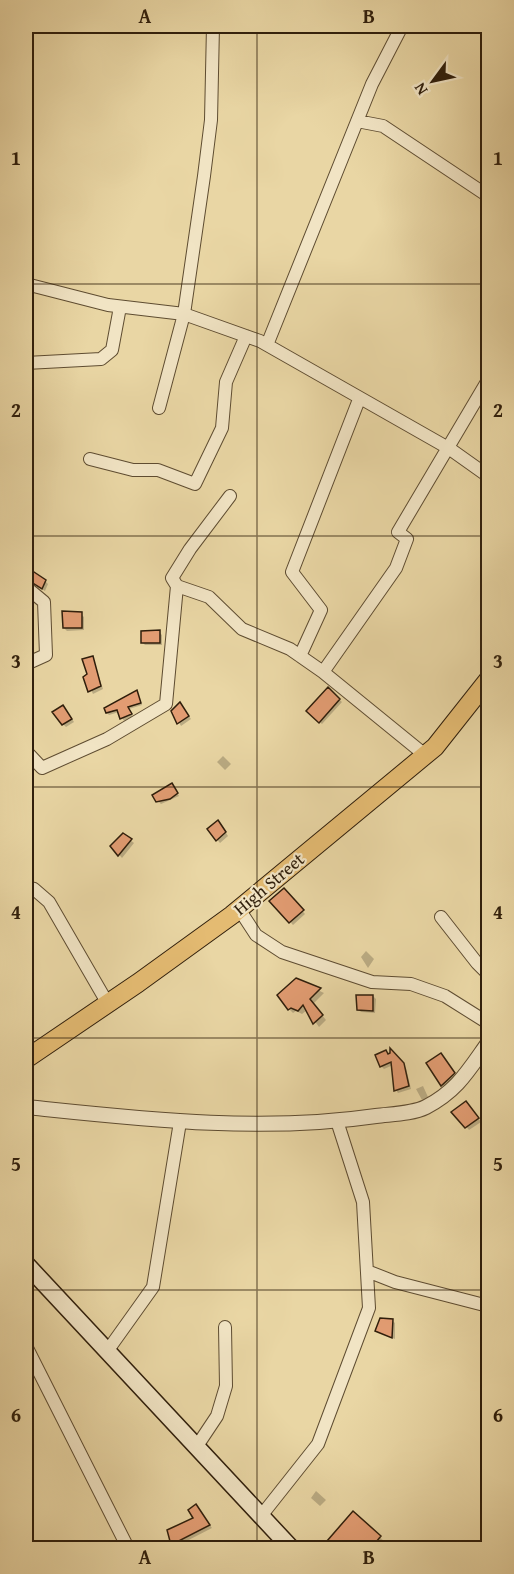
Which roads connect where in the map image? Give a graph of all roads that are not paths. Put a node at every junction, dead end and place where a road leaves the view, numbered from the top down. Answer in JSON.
{"nodes":[{"id":1,"x":213,"y":26,"type":"edge"},
{"id":2,"x":402,"y":26,"type":"edge"},
{"id":3,"x":357,"y":121,"type":"junction"},
{"id":4,"x":489,"y":196,"type":"edge"},
{"id":5,"x":26,"y":284,"type":"edge"},
{"id":6,"x":120,"y":307,"type":"junction"},
{"id":7,"x":184,"y":314,"type":"junction"},
{"id":8,"x":246,"y":336,"type":"junction"},
{"id":9,"x":267,"y":345,"type":"junction"},
{"id":10,"x":26,"y":363,"type":"edge"},
{"id":11,"x":489,"y":380,"type":"edge"},
{"id":12,"x":358,"y":402,"type":"dead end"},
{"id":13,"x":159,"y":408,"type":"dead end"},
{"id":14,"x":450,"y":449,"type":"junction"},
{"id":15,"x":90,"y":459,"type":"dead end"},
{"id":16,"x":489,"y":476,"type":"edge"},
{"id":17,"x":230,"y":496,"type":"dead end"},
{"id":18,"x":177,"y":586,"type":"junction"},
{"id":19,"x":26,"y":587,"type":"edge"},
{"id":20,"x":300,"y":656,"type":"junction"},
{"id":21,"x":26,"y":664,"type":"edge"},
{"id":22,"x":323,"y":672,"type":"junction"},
{"id":23,"x":489,"y":680,"type":"edge"},
{"id":24,"x":26,"y":751,"type":"edge"},
{"id":25,"x":425,"y":755,"type":"junction"},
{"id":26,"x":26,"y":894,"type":"edge"},
{"id":27,"x":239,"y":909,"type":"junction"},
{"id":28,"x":441,"y":917,"type":"dead end"},
{"id":29,"x":489,"y":974,"type":"edge"},
{"id":30,"x":108,"y":1004,"type":"junction"},
{"id":31,"x":489,"y":1023,"type":"edge"},
{"id":32,"x":489,"y":1043,"type":"edge"},
{"id":33,"x":26,"y":1059,"type":"edge"},
{"id":34,"x":26,"y":1107,"type":"edge"},
{"id":35,"x":337,"y":1121,"type":"junction"},
{"id":36,"x":180,"y":1122,"type":"junction"},
{"id":37,"x":26,"y":1264,"type":"edge"},
{"id":38,"x":366,"y":1271,"type":"junction"},
{"id":39,"x":489,"y":1306,"type":"edge"},
{"id":40,"x":225,"y":1327,"type":"dead end"},
{"id":41,"x":26,"y":1346,"type":"edge"},
{"id":42,"x":108,"y":1350,"type":"junction"},
{"id":43,"x":197,"y":1446,"type":"junction"},
{"id":44,"x":261,"y":1516,"type":"junction"},
{"id":45,"x":128,"y":1548,"type":"edge"},
{"id":46,"x":291,"y":1548,"type":"edge"}],
"edges":[{"from":1,"to":7,"type":"street"},
{"from":2,"to":3,"type":"street"},
{"from":3,"to":4,"type":"street"},
{"from":3,"to":9,"type":"street"},
{"from":5,"to":6,"type":"street"},
{"from":6,"to":7,"type":"street"},
{"from":6,"to":10,"type":"street"},
{"from":7,"to":8,"type":"street"},
{"from":7,"to":13,"type":"street"},
{"from":8,"to":9,"type":"street"},
{"from":8,"to":15,"type":"street"},
{"from":9,"to":14,"type":"street"},
{"from":11,"to":14,"type":"street"},
{"from":12,"to":20,"type":"street"},
{"from":14,"to":16,"type":"street"},
{"from":14,"to":22,"type":"street"},
{"from":17,"to":18,"type":"street"},
{"from":18,"to":20,"type":"street"},
{"from":18,"to":24,"type":"street"},
{"from":19,"to":21,"type":"street"},
{"from":20,"to":22,"type":"street"},
{"from":22,"to":25,"type":"street"},
{"from":23,"to":25,"type":"main road","name":"High Street"},
{"from":25,"to":27,"type":"main road","name":"High Street"},
{"from":26,"to":30,"type":"street"},
{"from":27,"to":30,"type":"main road","name":"High Street"},
{"from":27,"to":31,"type":"street"},
{"from":28,"to":29,"type":"street"},
{"from":30,"to":33,"type":"main road","name":"High Street"},
{"from":32,"to":35,"type":"street"},
{"from":34,"to":36,"type":"street"},
{"from":35,"to":36,"type":"street"},
{"from":35,"to":38,"type":"street"},
{"from":36,"to":42,"type":"street"},
{"from":37,"to":42,"type":"main road"},
{"from":38,"to":39,"type":"street"},
{"from":38,"to":44,"type":"street"},
{"from":40,"to":43,"type":"street"},
{"from":41,"to":45,"type":"street"},
{"from":42,"to":43,"type":"main road"},
{"from":43,"to":44,"type":"main road"},
{"from":44,"to":46,"type":"main road"}]}
